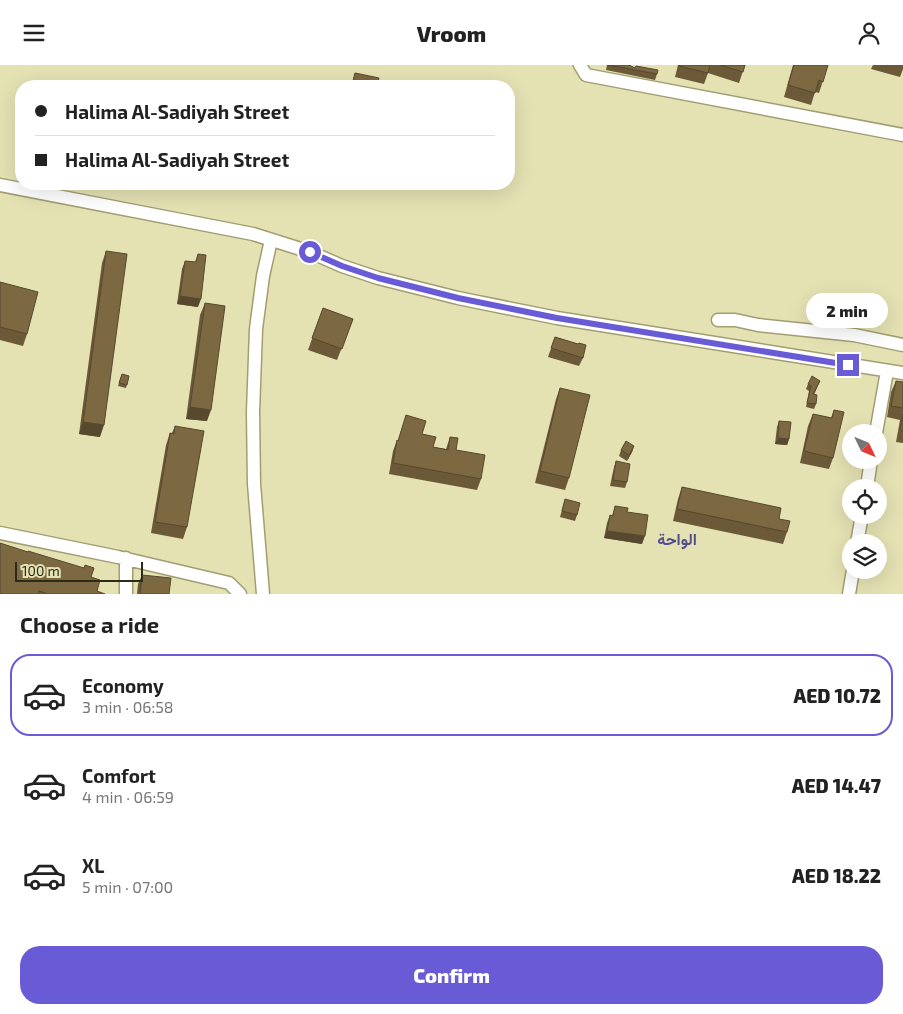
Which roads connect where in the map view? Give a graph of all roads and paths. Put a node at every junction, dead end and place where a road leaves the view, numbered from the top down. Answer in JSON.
{"nodes":[{"id":1,"x":580,"y":65,"type":"edge"},
{"id":2,"x":903,"y":135,"type":"edge"},
{"id":3,"x":0,"y":185,"type":"edge"},
{"id":4,"x":15,"y":188,"type":"edge"},
{"id":5,"x":26,"y":190,"type":"edge"},
{"id":6,"x":271,"y":240,"type":"junction"},
{"id":7,"x":718,"y":320,"type":"dead end"},
{"id":8,"x":903,"y":345,"type":"edge"},
{"id":9,"x":887,"y":371,"type":"junction"},
{"id":10,"x":903,"y":373,"type":"edge"},
{"id":11,"x":878,"y":424,"type":"edge"},
{"id":12,"x":0,"y":533,"type":"edge"},
{"id":13,"x":126,"y":558,"type":"junction"},
{"id":14,"x":852,"y":579,"type":"edge"},
{"id":15,"x":126,"y":594,"type":"edge"},
{"id":16,"x":240,"y":594,"type":"edge"},
{"id":17,"x":263,"y":594,"type":"edge"},
{"id":18,"x":849,"y":594,"type":"edge"}],
"edges":[{"from":1,"to":2,"type":"street"},
{"from":3,"to":4,"type":"street"},
{"from":5,"to":6,"type":"street"},
{"from":6,"to":9,"type":"street"},
{"from":6,"to":17,"type":"street"},
{"from":7,"to":8,"type":"street"},
{"from":9,"to":10,"type":"street"},
{"from":9,"to":11,"type":"street"},
{"from":12,"to":13,"type":"street"},
{"from":13,"to":15,"type":"street"},
{"from":13,"to":16,"type":"street"},
{"from":14,"to":18,"type":"street"}]}
